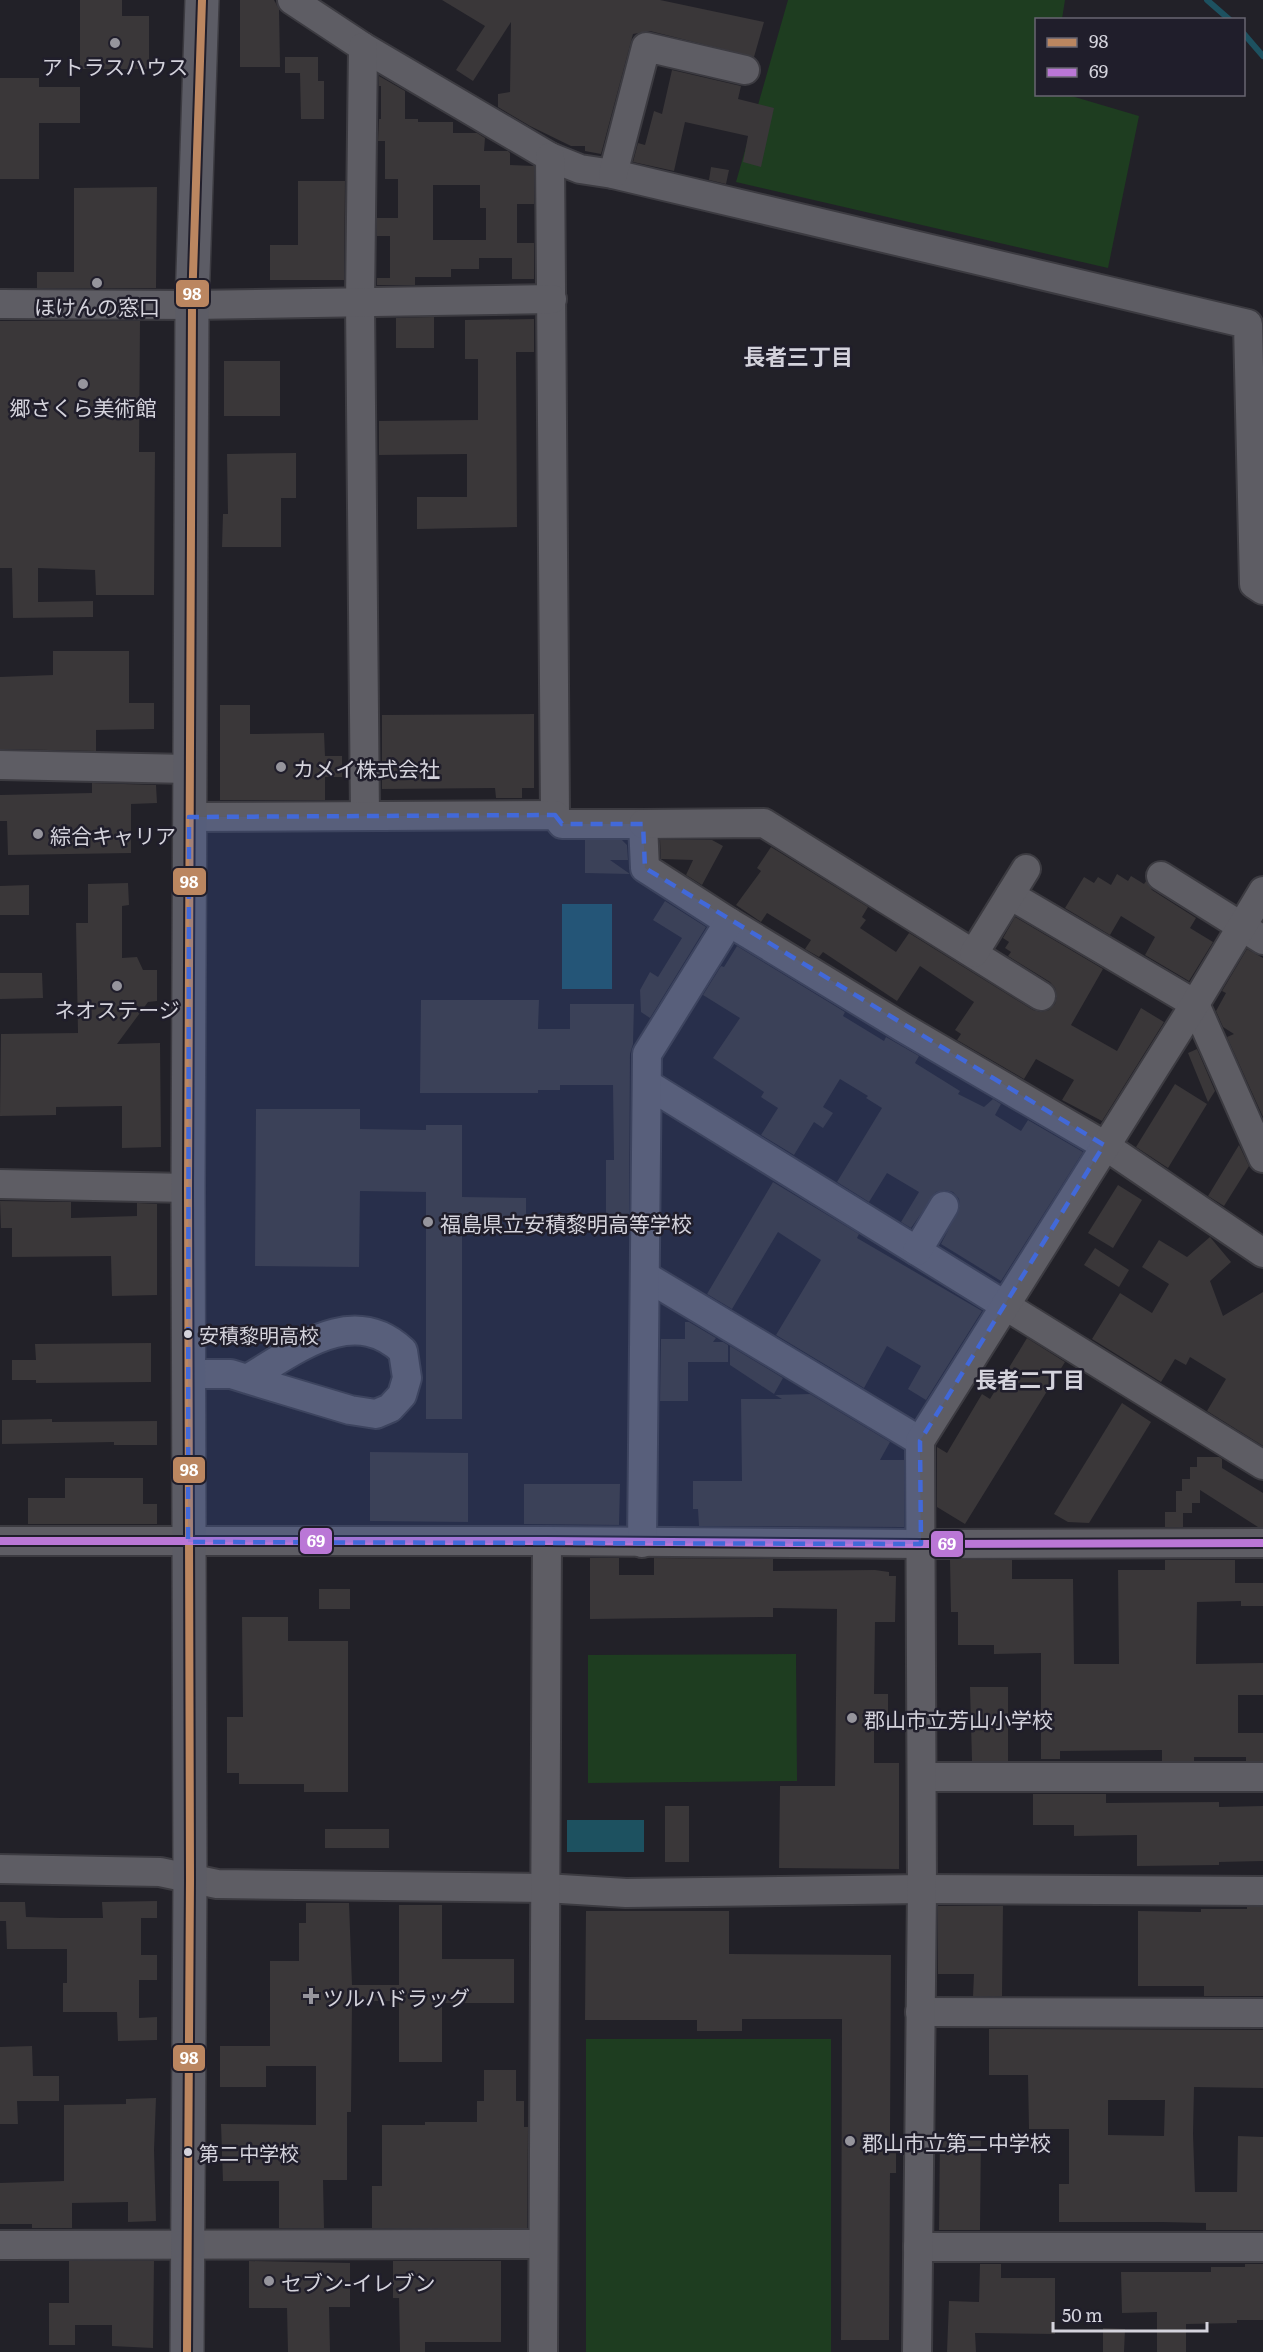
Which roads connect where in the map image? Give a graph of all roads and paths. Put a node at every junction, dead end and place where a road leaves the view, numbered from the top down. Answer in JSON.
{"nodes":[{"id":1,"x":202,"y":0,"type":"edge"},
{"id":2,"x":292,"y":0,"type":"edge"},
{"id":3,"x":363,"y":47,"type":"junction"},
{"id":4,"x":745,"y":70,"type":"dead end"},
{"id":5,"x":550,"y":157,"type":"junction"},
{"id":6,"x":613,"y":174,"type":"junction"},
{"id":7,"x":552,"y":299,"type":"junction"},
{"id":8,"x":360,"y":302,"type":"junction"},
{"id":9,"x":0,"y":304,"type":"edge"},
{"id":10,"x":192,"y":304,"type":"junction"},
{"id":11,"x":1256,"y":325,"type":"edge"},
{"id":12,"x":1263,"y":590,"type":"edge"},
{"id":13,"x":0,"y":765,"type":"edge"},
{"id":14,"x":189,"y":768,"type":"junction"},
{"id":15,"x":555,"y":815,"type":"junction"},
{"id":16,"x":365,"y":816,"type":"junction"},
{"id":17,"x":189,"y":817,"type":"junction"},
{"id":18,"x":643,"y":824,"type":"junction"},
{"id":19,"x":1026,"y":870,"type":"dead end"},
{"id":20,"x":1161,"y":876,"type":"dead end"},
{"id":21,"x":1263,"y":891,"type":"edge"},
{"id":22,"x":1010,"y":895,"type":"junction"},
{"id":23,"x":729,"y":922,"type":"junction"},
{"id":24,"x":1252,"y":934,"type":"edge"},
{"id":25,"x":974,"y":953,"type":"junction"},
{"id":26,"x":1041,"y":996,"type":"dead end"},
{"id":27,"x":1195,"y":1004,"type":"junction"},
{"id":28,"x":647,"y":1084,"type":"junction"},
{"id":29,"x":1104,"y":1145,"type":"junction"},
{"id":30,"x":1263,"y":1158,"type":"edge"},
{"id":31,"x":0,"y":1184,"type":"edge"},
{"id":32,"x":188,"y":1188,"type":"junction"},
{"id":33,"x":944,"y":1206,"type":"dead end"},
{"id":34,"x":917,"y":1251,"type":"junction"},
{"id":35,"x":1263,"y":1252,"type":"edge"},
{"id":36,"x":645,"y":1276,"type":"junction"},
{"id":37,"x":1005,"y":1305,"type":"junction"},
{"id":38,"x":188,"y":1374,"type":"junction"},
{"id":39,"x":247,"y":1379,"type":"junction"},
{"id":40,"x":920,"y":1441,"type":"junction"},
{"id":41,"x":1263,"y":1465,"type":"edge"},
{"id":42,"x":0,"y":1541,"type":"edge"},
{"id":43,"x":547,"y":1541,"type":"junction"},
{"id":44,"x":189,"y":1542,"type":"junction"},
{"id":45,"x":642,"y":1543,"type":"junction"},
{"id":46,"x":1263,"y":1543,"type":"edge"},
{"id":47,"x":921,"y":1544,"type":"junction"},
{"id":48,"x":922,"y":1777,"type":"junction"},
{"id":49,"x":1263,"y":1777,"type":"edge"},
{"id":50,"x":0,"y":1869,"type":"edge"},
{"id":51,"x":190,"y":1879,"type":"junction"},
{"id":52,"x":545,"y":1888,"type":"junction"},
{"id":53,"x":922,"y":1889,"type":"junction"},
{"id":54,"x":1263,"y":1891,"type":"edge"},
{"id":55,"x":920,"y":2012,"type":"junction"},
{"id":56,"x":1263,"y":2013,"type":"edge"},
{"id":57,"x":543,"y":2244,"type":"junction"},
{"id":58,"x":0,"y":2245,"type":"edge"},
{"id":59,"x":187,"y":2246,"type":"junction"},
{"id":60,"x":918,"y":2247,"type":"junction"},
{"id":61,"x":1263,"y":2247,"type":"edge"},
{"id":62,"x":187,"y":2352,"type":"edge"},
{"id":63,"x":543,"y":2352,"type":"edge"},
{"id":64,"x":917,"y":2352,"type":"edge"}],
"edges":[{"from":1,"to":10,"type":"main road"},
{"from":2,"to":3,"type":"street"},
{"from":3,"to":5,"type":"street"},
{"from":3,"to":8,"type":"street"},
{"from":4,"to":6,"type":"street"},
{"from":5,"to":6,"type":"street"},
{"from":5,"to":7,"type":"street"},
{"from":6,"to":11,"type":"street"},
{"from":7,"to":8,"type":"street"},
{"from":7,"to":15,"type":"street"},
{"from":8,"to":10,"type":"street"},
{"from":8,"to":16,"type":"street"},
{"from":9,"to":10,"type":"street"},
{"from":10,"to":14,"type":"main road"},
{"from":11,"to":12,"type":"street"},
{"from":13,"to":14,"type":"street"},
{"from":14,"to":17,"type":"main road"},
{"from":15,"to":16,"type":"street"},
{"from":15,"to":18,"type":"street"},
{"from":16,"to":17,"type":"street"},
{"from":17,"to":32,"type":"main road"},
{"from":18,"to":23,"type":"street"},
{"from":18,"to":25,"type":"street"},
{"from":19,"to":22,"type":"street"},
{"from":20,"to":24,"type":"street"},
{"from":21,"to":24,"type":"street"},
{"from":22,"to":25,"type":"street"},
{"from":22,"to":27,"type":"street"},
{"from":23,"to":28,"type":"street"},
{"from":23,"to":29,"type":"street"},
{"from":24,"to":27,"type":"street"},
{"from":25,"to":26,"type":"street"},
{"from":27,"to":29,"type":"street"},
{"from":27,"to":30,"type":"street"},
{"from":28,"to":34,"type":"street"},
{"from":28,"to":36,"type":"street"},
{"from":29,"to":35,"type":"street"},
{"from":29,"to":37,"type":"street"},
{"from":31,"to":32,"type":"street"},
{"from":32,"to":38,"type":"main road"},
{"from":33,"to":34,"type":"street"},
{"from":34,"to":37,"type":"street"},
{"from":36,"to":40,"type":"street"},
{"from":36,"to":45,"type":"street"},
{"from":37,"to":40,"type":"street"},
{"from":37,"to":41,"type":"street"},
{"from":38,"to":39,"type":"street"},
{"from":38,"to":44,"type":"main road"},
{"from":39,"to":39,"type":"street"},
{"from":40,"to":47,"type":"street"},
{"from":42,"to":44,"type":"street"},
{"from":43,"to":44,"type":"street"},
{"from":43,"to":45,"type":"street"},
{"from":43,"to":52,"type":"street"},
{"from":44,"to":51,"type":"main road"},
{"from":45,"to":47,"type":"street"},
{"from":46,"to":47,"type":"street"},
{"from":47,"to":48,"type":"street"},
{"from":48,"to":49,"type":"street"},
{"from":48,"to":53,"type":"street"},
{"from":50,"to":51,"type":"street"},
{"from":51,"to":52,"type":"street"},
{"from":51,"to":59,"type":"main road"},
{"from":52,"to":53,"type":"street"},
{"from":52,"to":57,"type":"street"},
{"from":53,"to":54,"type":"street"},
{"from":53,"to":55,"type":"street"},
{"from":55,"to":56,"type":"street"},
{"from":55,"to":60,"type":"street"},
{"from":57,"to":59,"type":"street"},
{"from":57,"to":63,"type":"street"},
{"from":58,"to":59,"type":"street"},
{"from":59,"to":62,"type":"main road"},
{"from":60,"to":61,"type":"street"},
{"from":60,"to":64,"type":"street"}]}
